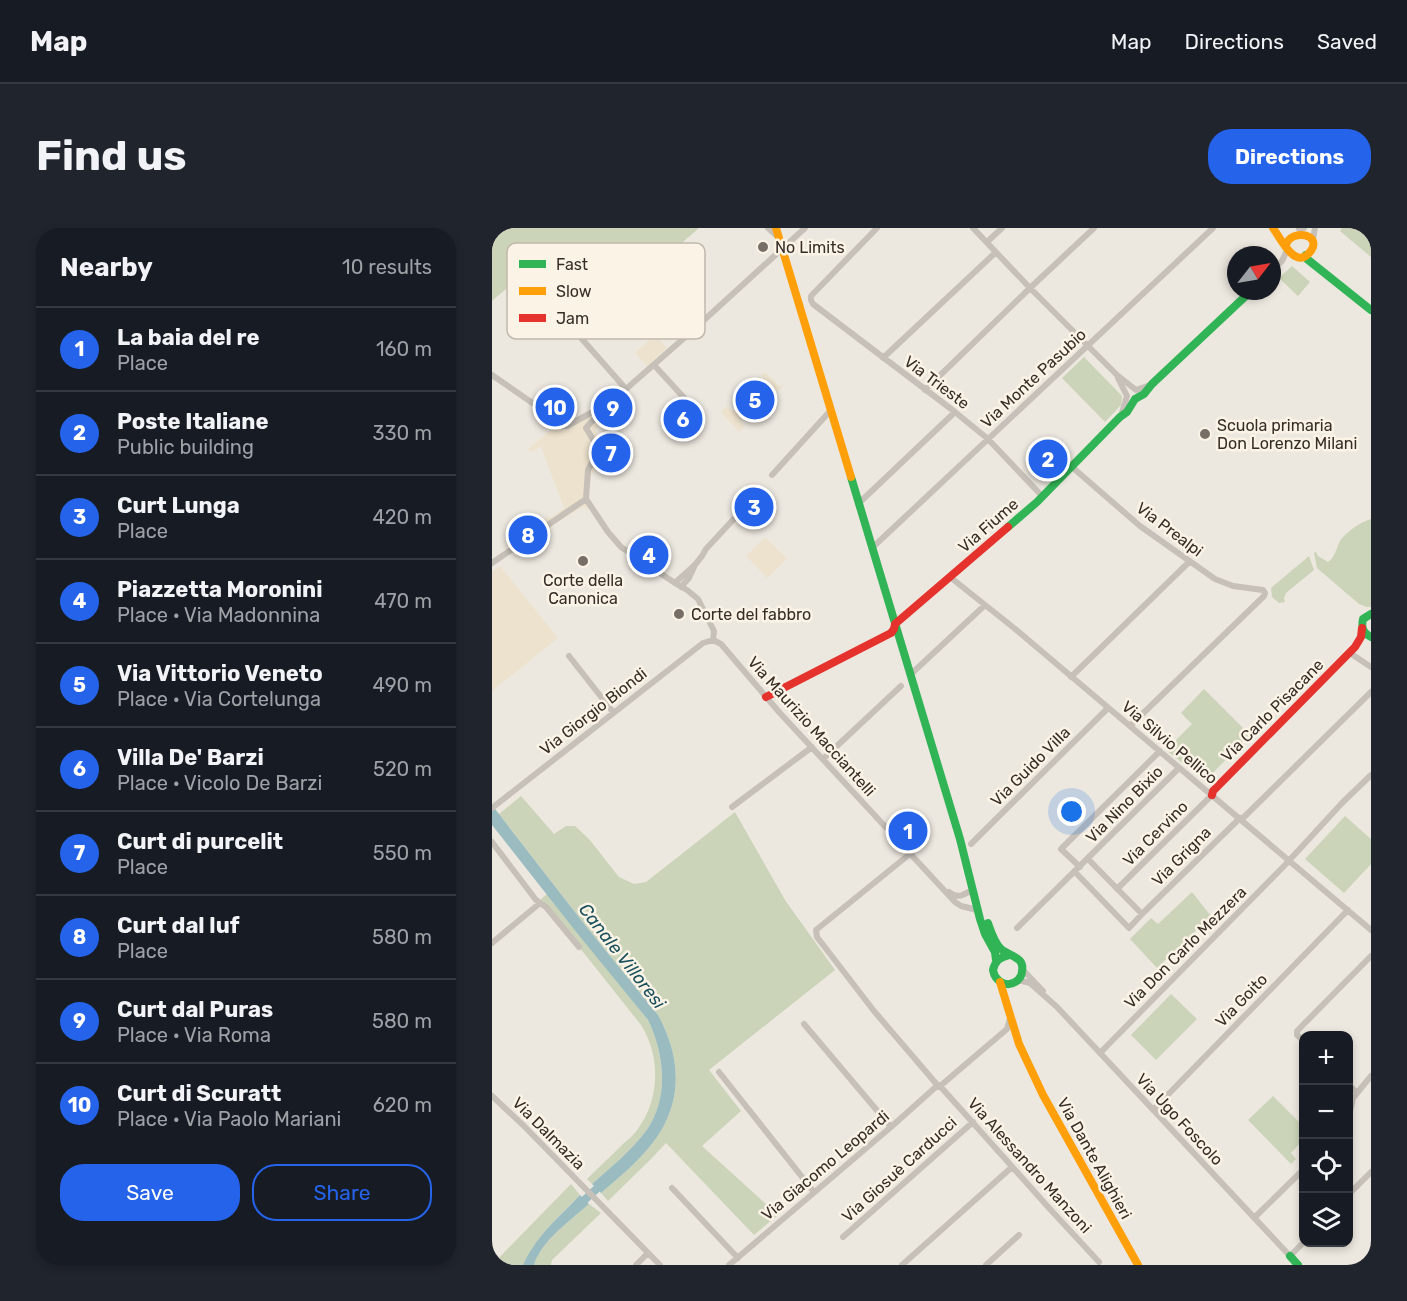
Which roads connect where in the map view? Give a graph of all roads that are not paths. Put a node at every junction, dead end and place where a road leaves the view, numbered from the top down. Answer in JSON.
{"nodes":[{"id":1,"x":768,"y":228,"type":"edge"},
{"id":2,"x":776,"y":228,"type":"edge"},
{"id":3,"x":804,"y":228,"type":"edge"},
{"id":4,"x":877,"y":228,"type":"edge"},
{"id":5,"x":973,"y":228,"type":"edge"},
{"id":6,"x":1002,"y":228,"type":"edge"},
{"id":7,"x":1094,"y":228,"type":"edge"},
{"id":8,"x":1213,"y":228,"type":"edge"},
{"id":9,"x":1275,"y":228,"type":"edge"},
{"id":10,"x":1315,"y":228,"type":"edge"},
{"id":11,"x":1298,"y":230,"type":"edge"},
{"id":12,"x":779,"y":239,"type":"junction"},
{"id":13,"x":1313,"y":240,"type":"junction"},
{"id":14,"x":987,"y":242,"type":"junction"},
{"id":15,"x":782,"y":248,"type":"junction"},
{"id":16,"x":1289,"y":250,"type":"junction"},
{"id":17,"x":996,"y":252,"type":"junction"},
{"id":18,"x":1306,"y":255,"type":"junction"},
{"id":19,"x":1281,"y":262,"type":"edge"},
{"id":20,"x":1029,"y":288,"type":"junction"},
{"id":21,"x":1241,"y":300,"type":"edge"},
{"id":22,"x":1371,"y":310,"type":"edge"},
{"id":23,"x":705,"y":317,"type":"edge"},
{"id":24,"x":582,"y":339,"type":"edge"},
{"id":25,"x":681,"y":339,"type":"edge"},
{"id":26,"x":1087,"y":345,"type":"junction"},
{"id":27,"x":882,"y":358,"type":"junction"},
{"id":28,"x":654,"y":364,"type":"junction"},
{"id":29,"x":492,"y":375,"type":"edge"},
{"id":30,"x":626,"y":389,"type":"junction"},
{"id":31,"x":925,"y":390,"type":"junction"},
{"id":32,"x":1132,"y":395,"type":"junction"},
{"id":33,"x":687,"y":401,"type":"dead end"},
{"id":34,"x":608,"y":404,"type":"junction"},
{"id":35,"x":831,"y":410,"type":"junction"},
{"id":36,"x":955,"y":412,"type":"junction"},
{"id":37,"x":988,"y":439,"type":"junction"},
{"id":38,"x":1072,"y":466,"type":"junction"},
{"id":39,"x":772,"y":475,"type":"dead end"},
{"id":40,"x":1042,"y":496,"type":"junction"},
{"id":41,"x":584,"y":500,"type":"junction"},
{"id":42,"x":858,"y":504,"type":"junction"},
{"id":43,"x":743,"y":509,"type":"dead end"},
{"id":44,"x":872,"y":548,"type":"junction"},
{"id":45,"x":1189,"y":562,"type":"junction"},
{"id":46,"x":492,"y":563,"type":"edge"},
{"id":47,"x":950,"y":577,"type":"junction"},
{"id":48,"x":678,"y":585,"type":"junction"},
{"id":49,"x":985,"y":605,"type":"junction"},
{"id":50,"x":1371,"y":614,"type":"edge"},
{"id":51,"x":895,"y":624,"type":"junction"},
{"id":52,"x":1362,"y":628,"type":"junction"},
{"id":53,"x":1371,"y":638,"type":"edge"},
{"id":54,"x":713,"y":640,"type":"junction"},
{"id":55,"x":1353,"y":650,"type":"junction"},
{"id":56,"x":569,"y":656,"type":"dead end"},
{"id":57,"x":1371,"y":667,"type":"edge"},
{"id":58,"x":910,"y":675,"type":"junction"},
{"id":59,"x":1071,"y":677,"type":"junction"},
{"id":60,"x":901,"y":686,"type":"dead end"},
{"id":61,"x":1371,"y":692,"type":"edge"},
{"id":62,"x":766,"y":697,"type":"junction"},
{"id":63,"x":1108,"y":708,"type":"junction"},
{"id":64,"x":613,"y":712,"type":"junction"},
{"id":65,"x":1130,"y":726,"type":"junction"},
{"id":66,"x":812,"y":747,"type":"junction"},
{"id":67,"x":1160,"y":751,"type":"junction"},
{"id":68,"x":823,"y":759,"type":"junction"},
{"id":69,"x":1179,"y":768,"type":"junction"},
{"id":70,"x":1371,"y":775,"type":"edge"},
{"id":71,"x":1212,"y":795,"type":"junction"},
{"id":72,"x":493,"y":807,"type":"edge"},
{"id":73,"x":732,"y":807,"type":"dead end"},
{"id":74,"x":1240,"y":819,"type":"junction"},
{"id":75,"x":492,"y":842,"type":"edge"},
{"id":76,"x":961,"y":844,"type":"junction"},
{"id":77,"x":971,"y":844,"type":"dead end"},
{"id":78,"x":910,"y":853,"type":"junction"},
{"id":79,"x":1088,"y":859,"type":"junction"},
{"id":80,"x":1290,"y":860,"type":"junction"},
{"id":81,"x":1077,"y":870,"type":"junction"},
{"id":82,"x":939,"y":884,"type":"junction"},
{"id":83,"x":1117,"y":889,"type":"junction"},
{"id":84,"x":972,"y":890,"type":"junction"},
{"id":85,"x":540,"y":903,"type":"junction"},
{"id":86,"x":978,"y":910,"type":"junction"},
{"id":87,"x":1348,"y":910,"type":"junction"},
{"id":88,"x":1142,"y":914,"type":"junction"},
{"id":89,"x":1017,"y":928,"type":"dead end"},
{"id":90,"x":1371,"y":930,"type":"edge"},
{"id":91,"x":492,"y":943,"type":"edge"},
{"id":92,"x":579,"y":947,"type":"dead end"},
{"id":93,"x":1009,"y":955,"type":"junction"},
{"id":94,"x":1371,"y":956,"type":"edge"},
{"id":95,"x":996,"y":960,"type":"junction"},
{"id":96,"x":1023,"y":969,"type":"junction"},
{"id":97,"x":1000,"y":982,"type":"junction"},
{"id":98,"x":1015,"y":982,"type":"junction"},
{"id":99,"x":1051,"y":1001,"type":"junction"},
{"id":100,"x":1010,"y":1018,"type":"junction"},
{"id":101,"x":804,"y":1023,"type":"dead end"},
{"id":102,"x":1299,"y":1037,"type":"edge"},
{"id":103,"x":1100,"y":1053,"type":"junction"},
{"id":104,"x":1029,"y":1065,"type":"junction"},
{"id":105,"x":719,"y":1072,"type":"dead end"},
{"id":106,"x":1371,"y":1076,"type":"edge"},
{"id":107,"x":1349,"y":1085,"type":"edge"},
{"id":108,"x":939,"y":1086,"type":"junction"},
{"id":109,"x":1356,"y":1092,"type":"junction"},
{"id":110,"x":492,"y":1096,"type":"edge"},
{"id":111,"x":1353,"y":1098,"type":"edge"},
{"id":112,"x":1153,"y":1110,"type":"junction"},
{"id":113,"x":973,"y":1122,"type":"junction"},
{"id":114,"x":891,"y":1127,"type":"junction"},
{"id":115,"x":1012,"y":1167,"type":"junction"},
{"id":116,"x":1371,"y":1172,"type":"edge"},
{"id":117,"x":1299,"y":1174,"type":"edge"},
{"id":118,"x":672,"y":1188,"type":"dead end"},
{"id":119,"x":814,"y":1192,"type":"junction"},
{"id":120,"x":1350,"y":1193,"type":"edge"},
{"id":121,"x":1254,"y":1218,"type":"junction"},
{"id":122,"x":1019,"y":1235,"type":"dead end"},
{"id":123,"x":843,"y":1237,"type":"dead end"},
{"id":124,"x":1299,"y":1247,"type":"edge"},
{"id":125,"x":648,"y":1253,"type":"junction"},
{"id":126,"x":1290,"y":1256,"type":"junction"},
{"id":127,"x":738,"y":1258,"type":"junction"},
{"id":128,"x":1099,"y":1262,"type":"dead end"},
{"id":129,"x":636,"y":1265,"type":"edge"},
{"id":130,"x":660,"y":1265,"type":"edge"},
{"id":131,"x":729,"y":1265,"type":"edge"},
{"id":132,"x":902,"y":1265,"type":"edge"},
{"id":133,"x":986,"y":1265,"type":"edge"},
{"id":134,"x":1138,"y":1265,"type":"edge"},
{"id":135,"x":1298,"y":1265,"type":"edge"}],
"edges":[{"from":1,"to":12,"type":"street"},
{"from":2,"to":12,"type":"main road"},
{"from":3,"to":15,"type":"street"},
{"from":4,"to":27,"type":"street","name":"Via Trieste"},
{"from":5,"to":14,"type":"street"},
{"from":6,"to":14,"type":"street"},
{"from":7,"to":20,"type":"street"},
{"from":8,"to":26,"type":"street","name":"Via Monte Pasubio"},
{"from":9,"to":11,"type":"main road"},
{"from":9,"to":16,"type":"main road"},
{"from":10,"to":13,"type":"street"},
{"from":11,"to":13,"type":"main road"},
{"from":11,"to":16,"type":"main road"},
{"from":12,"to":15,"type":"main road"},
{"from":13,"to":18,"type":"main road"},
{"from":14,"to":17,"type":"street"},
{"from":15,"to":23,"type":"street"},
{"from":15,"to":35,"type":"main road"},
{"from":16,"to":18,"type":"main road"},
{"from":16,"to":19,"type":"street"},
{"from":17,"to":20,"type":"street"},
{"from":17,"to":27,"type":"street"},
{"from":18,"to":22,"type":"main road"},
{"from":20,"to":26,"type":"street"},
{"from":20,"to":31,"type":"street"},
{"from":21,"to":32,"type":"main road","name":"Via Fiume"},
{"from":24,"to":30,"type":"street"},
{"from":25,"to":28,"type":"street"},
{"from":26,"to":32,"type":"street"},
{"from":26,"to":37,"type":"street","name":"Via Monte Pasubio"},
{"from":27,"to":31,"type":"street","name":"Via Trieste"},
{"from":28,"to":30,"type":"street"},
{"from":28,"to":33,"type":"street"},
{"from":29,"to":34,"type":"street"},
{"from":30,"to":34,"type":"street"},
{"from":31,"to":36,"type":"street","name":"Via Trieste"},
{"from":32,"to":38,"type":"main road","name":"Via Fiume"},
{"from":34,"to":41,"type":"street"},
{"from":35,"to":39,"type":"street"},
{"from":35,"to":42,"type":"main road"},
{"from":36,"to":37,"type":"street","name":"Via Trieste"},
{"from":36,"to":42,"type":"street"},
{"from":37,"to":40,"type":"street","name":"Via Trieste"},
{"from":37,"to":44,"type":"street","name":"Via Monte Pasubio"},
{"from":38,"to":40,"type":"main road","name":"Via Fiume"},
{"from":38,"to":45,"type":"street","name":"Via Prealpi"},
{"from":40,"to":47,"type":"main road","name":"Via Fiume"},
{"from":41,"to":46,"type":"street"},
{"from":41,"to":48,"type":"street"},
{"from":42,"to":44,"type":"main road"},
{"from":43,"to":48,"type":"street"},
{"from":44,"to":51,"type":"main road"},
{"from":45,"to":59,"type":"street"},
{"from":45,"to":65,"type":"street","name":"Via Prealpi"},
{"from":47,"to":49,"type":"street","name":"Via Silvio Pellico"},
{"from":47,"to":51,"type":"main road","name":"Via Fiume"},
{"from":48,"to":54,"type":"street"},
{"from":49,"to":58,"type":"street"},
{"from":49,"to":59,"type":"street","name":"Via Silvio Pellico"},
{"from":50,"to":52,"type":"main road","name":"Via Carlo Pisacane"},
{"from":51,"to":58,"type":"main road"},
{"from":51,"to":62,"type":"main road","name":"Via Fiume"},
{"from":52,"to":53,"type":"main road"},
{"from":52,"to":55,"type":"main road","name":"Via Carlo Pisacane"},
{"from":53,"to":55,"type":"main road","name":"Via Carlo Pisacane"},
{"from":54,"to":62,"type":"street","name":"Via Maurizio Macciantelli"},
{"from":54,"to":64,"type":"street","name":"Via Giorgio Biondi"},
{"from":55,"to":57,"type":"street"},
{"from":55,"to":71,"type":"main road","name":"Via Carlo Pisacane"},
{"from":56,"to":64,"type":"street"},
{"from":58,"to":76,"type":"main road"},
{"from":59,"to":63,"type":"street","name":"Via Silvio Pellico"},
{"from":60,"to":68,"type":"street"},
{"from":61,"to":74,"type":"street","name":"Via Grigna"},
{"from":62,"to":66,"type":"street","name":"Via Maurizio Macciantelli"},
{"from":63,"to":65,"type":"street","name":"Via Silvio Pellico"},
{"from":63,"to":77,"type":"street","name":"Via Guido Villa"},
{"from":64,"to":72,"type":"street","name":"Via Giorgio Biondi"},
{"from":65,"to":67,"type":"street","name":"Via Silvio Pellico"},
{"from":66,"to":68,"type":"street","name":"Via Maurizio Macciantelli"},
{"from":66,"to":73,"type":"street"},
{"from":67,"to":69,"type":"street","name":"Via Silvio Pellico"},
{"from":67,"to":81,"type":"street"},
{"from":68,"to":78,"type":"street","name":"Via Maurizio Macciantelli"},
{"from":69,"to":71,"type":"street","name":"Via Silvio Pellico"},
{"from":69,"to":79,"type":"street","name":"Via Nino Bixio"},
{"from":70,"to":80,"type":"street","name":"Via Don Carlo Mezzera"},
{"from":71,"to":74,"type":"street","name":"Via Silvio Pellico"},
{"from":71,"to":83,"type":"street","name":"Via Cervino"},
{"from":74,"to":80,"type":"street","name":"Via Silvio Pellico"},
{"from":74,"to":88,"type":"street","name":"Via Grigna"},
{"from":75,"to":85,"type":"street"},
{"from":76,"to":84,"type":"main road"},
{"from":76,"to":93,"type":"main road"},
{"from":78,"to":82,"type":"street","name":"Via Maurizio Macciantelli"},
{"from":78,"to":108,"type":"street","name":"Via Alessandro Manzoni"},
{"from":79,"to":81,"type":"street","name":"Via Nino Bixio"},
{"from":79,"to":83,"type":"street","name":"Via Nino Bixio"},
{"from":80,"to":87,"type":"street","name":"Via Silvio Pellico"},
{"from":80,"to":103,"type":"street","name":"Via Don Carlo Mezzera"},
{"from":81,"to":88,"type":"street"},
{"from":81,"to":89,"type":"street","name":"Via Nino Bixio"},
{"from":82,"to":84,"type":"street","name":"Via Maurizio Macciantelli"},
{"from":82,"to":86,"type":"street","name":"Via Maurizio Macciantelli"},
{"from":83,"to":88,"type":"street","name":"Via Nino Bixio"},
{"from":84,"to":86,"type":"main road"},
{"from":85,"to":91,"type":"street"},
{"from":85,"to":92,"type":"street"},
{"from":86,"to":95,"type":"main road"},
{"from":87,"to":90,"type":"street","name":"Via Silvio Pellico"},
{"from":87,"to":112,"type":"street","name":"Via Goito"},
{"from":93,"to":95,"type":"main road"},
{"from":93,"to":96,"type":"main road"},
{"from":94,"to":102,"type":"street"},
{"from":95,"to":97,"type":"main road"},
{"from":96,"to":98,"type":"main road"},
{"from":96,"to":99,"type":"street","name":"Via Ugo Foscolo"},
{"from":97,"to":98,"type":"main road"},
{"from":97,"to":100,"type":"main road","name":"Via Dante Alighieri"},
{"from":98,"to":99,"type":"street","name":"Via Ugo Foscolo"},
{"from":98,"to":104,"type":"main road","name":"Via Dante Alighieri"},
{"from":99,"to":103,"type":"street","name":"Via Ugo Foscolo"},
{"from":100,"to":104,"type":"main road","name":"Via Dante Alighieri"},
{"from":100,"to":108,"type":"street","name":"Via Giacomo Leopardi"},
{"from":101,"to":114,"type":"street"},
{"from":103,"to":112,"type":"street","name":"Via Ugo Foscolo"},
{"from":104,"to":134,"type":"main road","name":"Via Dante Alighieri"},
{"from":105,"to":119,"type":"street"},
{"from":106,"to":109,"type":"street"},
{"from":107,"to":109,"type":"street"},
{"from":108,"to":113,"type":"street","name":"Via Alessandro Manzoni"},
{"from":108,"to":114,"type":"street","name":"Via Giacomo Leopardi"},
{"from":109,"to":111,"type":"street"},
{"from":110,"to":125,"type":"street","name":"Via Dalmazia"},
{"from":112,"to":121,"type":"street","name":"Via Ugo Foscolo"},
{"from":113,"to":115,"type":"street","name":"Via Alessandro Manzoni"},
{"from":113,"to":123,"type":"street","name":"Via Giosuè Carducci"},
{"from":114,"to":119,"type":"street","name":"Via Giacomo Leopardi"},
{"from":115,"to":128,"type":"street","name":"Via Alessandro Manzoni"},
{"from":115,"to":132,"type":"street"},
{"from":116,"to":120,"type":"street"},
{"from":117,"to":121,"type":"street"},
{"from":118,"to":127,"type":"street"},
{"from":119,"to":127,"type":"street","name":"Via Giacomo Leopardi"},
{"from":121,"to":126,"type":"street","name":"Via Ugo Foscolo"},
{"from":122,"to":133,"type":"street"},
{"from":124,"to":126,"type":"street"},
{"from":125,"to":129,"type":"street"},
{"from":125,"to":130,"type":"street","name":"Via Dalmazia"},
{"from":126,"to":135,"type":"main road"},
{"from":127,"to":131,"type":"street","name":"Via Giacomo Leopardi"}]}
